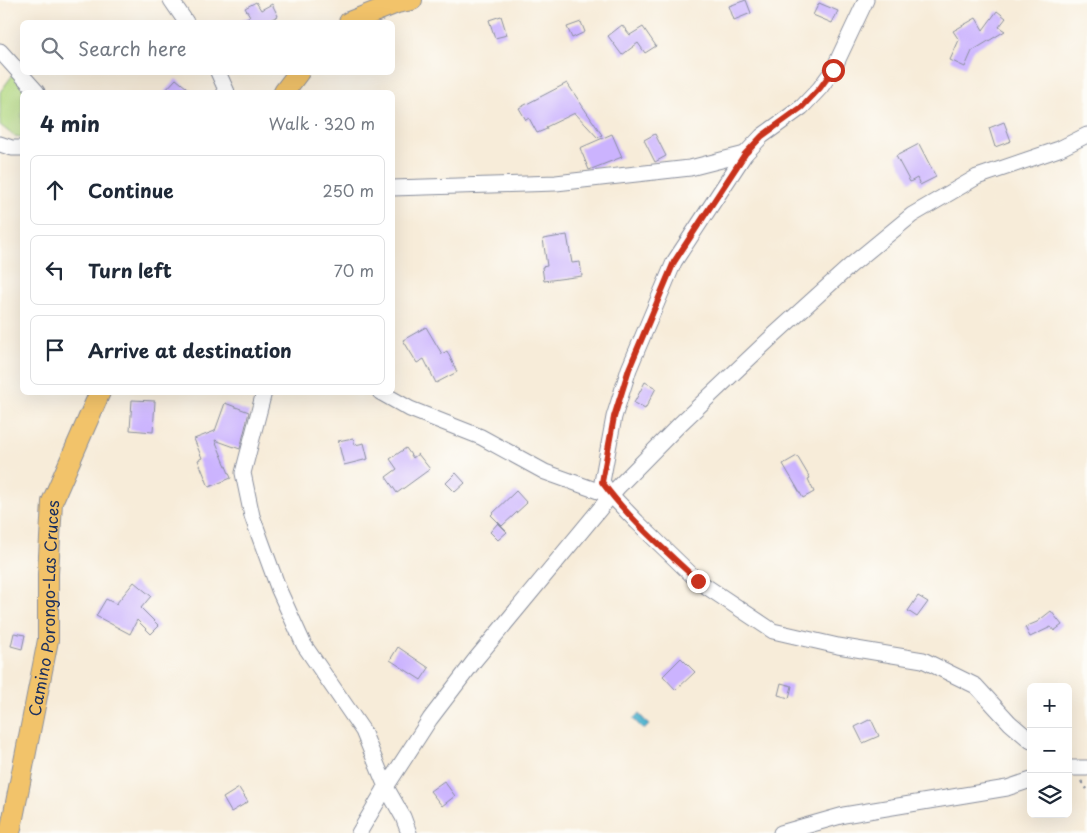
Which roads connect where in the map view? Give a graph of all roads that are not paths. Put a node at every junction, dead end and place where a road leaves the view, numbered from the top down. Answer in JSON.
{"nodes":[{"id":1,"x":171,"y":0,"type":"edge"},
{"id":2,"x":412,"y":0,"type":"edge"},
{"id":3,"x":866,"y":0,"type":"edge"},
{"id":4,"x":185,"y":20,"type":"edge"},
{"id":5,"x":353,"y":20,"type":"edge"},
{"id":6,"x":0,"y":51,"type":"edge"},
{"id":7,"x":20,"y":73,"type":"edge"},
{"id":8,"x":22,"y":75,"type":"edge"},
{"id":9,"x":219,"y":75,"type":"edge"},
{"id":10,"x":297,"y":75,"type":"edge"},
{"id":11,"x":35,"y":90,"type":"edge"},
{"id":12,"x":226,"y":90,"type":"edge"},
{"id":13,"x":286,"y":90,"type":"edge"},
{"id":14,"x":1087,"y":135,"type":"edge"},
{"id":15,"x":0,"y":144,"type":"edge"},
{"id":16,"x":20,"y":148,"type":"edge"},
{"id":17,"x":745,"y":154,"type":"junction"},
{"id":18,"x":395,"y":188,"type":"edge"},
{"id":19,"x":99,"y":395,"type":"edge"},
{"id":20,"x":263,"y":395,"type":"edge"},
{"id":21,"x":385,"y":395,"type":"edge"},
{"id":22,"x":612,"y":496,"type":"junction"},
{"id":23,"x":1027,"y":738,"type":"edge"},
{"id":24,"x":1027,"y":781,"type":"edge"},
{"id":25,"x":386,"y":787,"type":"junction"},
{"id":26,"x":10,"y":833,"type":"edge"},
{"id":27,"x":359,"y":833,"type":"edge"},
{"id":28,"x":410,"y":833,"type":"edge"},
{"id":29,"x":781,"y":833,"type":"edge"}],
"edges":[{"from":1,"to":4,"type":"street"},
{"from":2,"to":5,"type":"main road"},
{"from":3,"to":17,"type":"street"},
{"from":6,"to":7,"type":"street"},
{"from":8,"to":11,"type":"street"},
{"from":9,"to":12,"type":"street"},
{"from":10,"to":13,"type":"main road"},
{"from":14,"to":22,"type":"street"},
{"from":15,"to":16,"type":"street"},
{"from":17,"to":18,"type":"street"},
{"from":17,"to":22,"type":"street"},
{"from":19,"to":26,"type":"main road","name":"Camino Porongo-Las Cruces"},
{"from":20,"to":25,"type":"street"},
{"from":21,"to":22,"type":"street"},
{"from":22,"to":23,"type":"street"},
{"from":22,"to":25,"type":"street"},
{"from":24,"to":29,"type":"street"},
{"from":25,"to":27,"type":"street"},
{"from":25,"to":28,"type":"street"}]}
